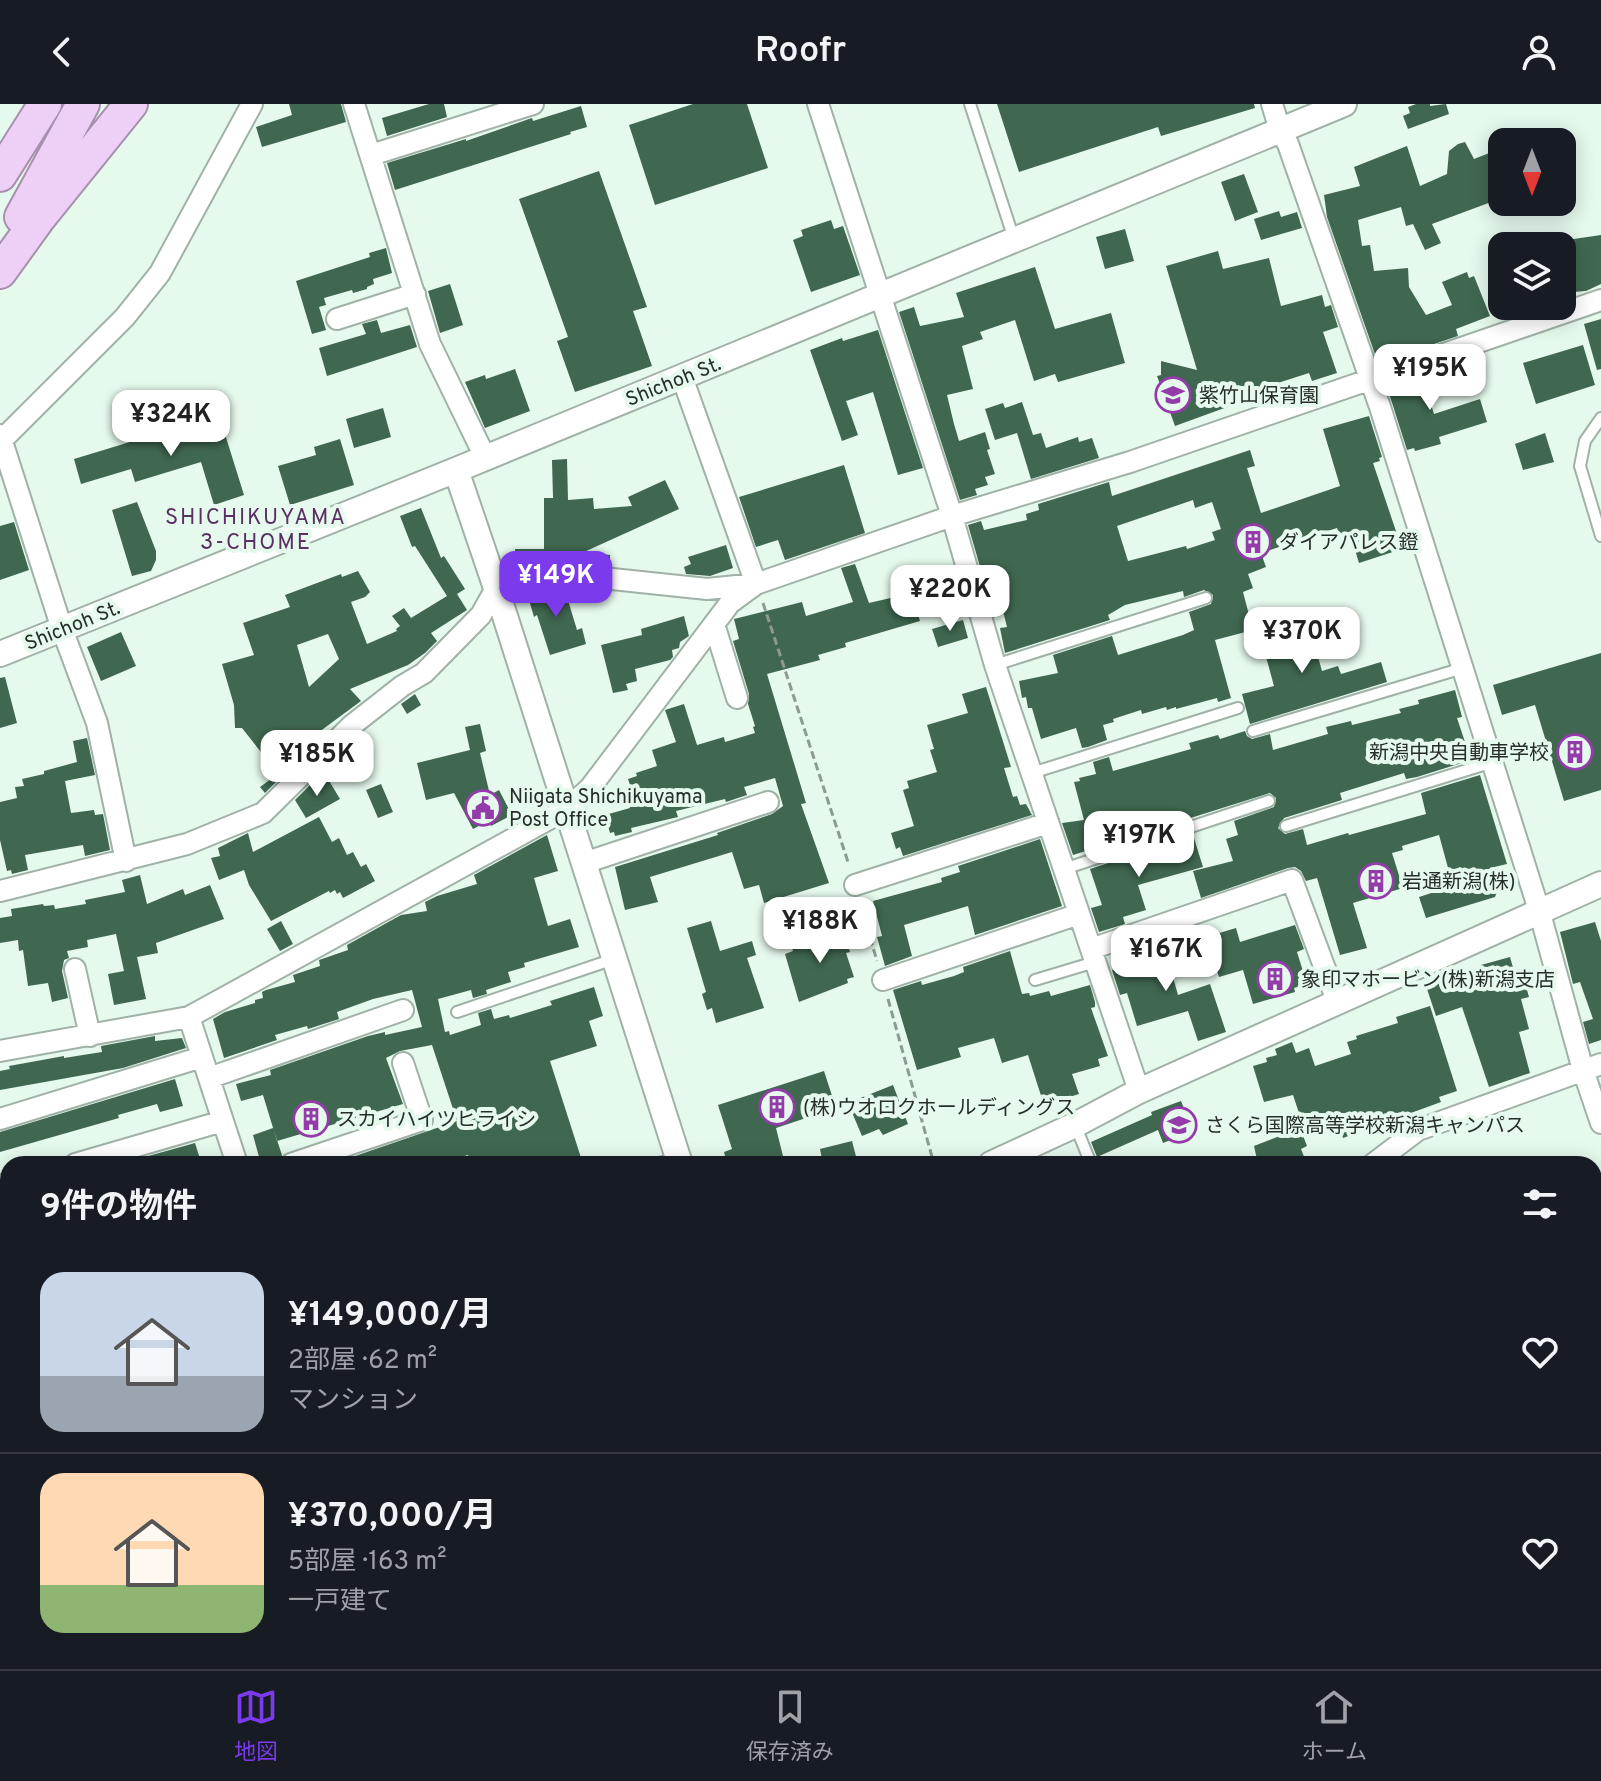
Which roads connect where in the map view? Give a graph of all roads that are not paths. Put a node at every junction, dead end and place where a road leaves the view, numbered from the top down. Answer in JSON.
{"nodes":[{"id":1,"x":24,"y":104,"type":"edge"},
{"id":2,"x":45,"y":104,"type":"edge"},
{"id":3,"x":83,"y":104,"type":"edge"},
{"id":4,"x":131,"y":104,"type":"edge"},
{"id":5,"x":252,"y":104,"type":"edge"},
{"id":6,"x":354,"y":104,"type":"edge"},
{"id":7,"x":533,"y":104,"type":"edge"},
{"id":8,"x":818,"y":104,"type":"edge"},
{"id":9,"x":970,"y":104,"type":"edge"},
{"id":10,"x":1272,"y":104,"type":"edge"},
{"id":11,"x":1344,"y":104,"type":"edge"},
{"id":12,"x":1280,"y":130,"type":"junction"},
{"id":13,"x":62,"y":138,"type":"junction"},
{"id":14,"x":0,"y":147,"type":"edge"},
{"id":15,"x":371,"y":155,"type":"junction"},
{"id":16,"x":0,"y":175,"type":"edge"},
{"id":17,"x":0,"y":231,"type":"edge"},
{"id":18,"x":1015,"y":240,"type":"junction"},
{"id":19,"x":0,"y":258,"type":"edge"},
{"id":20,"x":0,"y":272,"type":"edge"},
{"id":21,"x":415,"y":294,"type":"junction"},
{"id":22,"x":879,"y":296,"type":"junction"},
{"id":23,"x":1601,"y":300,"type":"edge"},
{"id":24,"x":337,"y":319,"type":"dead end"},
{"id":25,"x":682,"y":377,"type":"junction"},
{"id":26,"x":1369,"y":378,"type":"junction"},
{"id":27,"x":1601,"y":418,"type":"edge"},
{"id":28,"x":1,"y":437,"type":"edge"},
{"id":29,"x":485,"y":457,"type":"junction"},
{"id":30,"x":456,"y":470,"type":"junction"},
{"id":31,"x":1601,"y":489,"type":"edge"},
{"id":32,"x":1587,"y":493,"type":"junction"},
{"id":33,"x":1597,"y":509,"type":"edge"},
{"id":34,"x":952,"y":516,"type":"junction"},
{"id":35,"x":1599,"y":524,"type":"edge"},
{"id":36,"x":1601,"y":536,"type":"edge"},
{"id":37,"x":756,"y":584,"type":"junction"},
{"id":38,"x":496,"y":588,"type":"junction"},
{"id":39,"x":1206,"y":598,"type":"dead end"},
{"id":40,"x":714,"y":624,"type":"junction"},
{"id":41,"x":62,"y":629,"type":"junction"},
{"id":42,"x":0,"y":654,"type":"edge"},
{"id":43,"x":995,"y":665,"type":"junction"},
{"id":44,"x":1463,"y":668,"type":"junction"},
{"id":45,"x":737,"y":698,"type":"dead end"},
{"id":46,"x":1238,"y":708,"type":"dead end"},
{"id":47,"x":1253,"y":731,"type":"dead end"},
{"id":48,"x":1493,"y":762,"type":"junction"},
{"id":49,"x":1032,"y":773,"type":"junction"},
{"id":50,"x":1269,"y":801,"type":"dead end"},
{"id":51,"x":768,"y":802,"type":"dead end"},
{"id":52,"x":567,"y":809,"type":"junction"},
{"id":53,"x":1048,"y":823,"type":"junction"},
{"id":54,"x":1286,"y":826,"type":"dead end"},
{"id":55,"x":126,"y":861,"type":"junction"},
{"id":56,"x":584,"y":863,"type":"junction"},
{"id":57,"x":1064,"y":869,"type":"junction"},
{"id":58,"x":1601,"y":884,"type":"edge"},
{"id":59,"x":855,"y":885,"type":"dead end"},
{"id":60,"x":0,"y":891,"type":"edge"},
{"id":61,"x":1539,"y":910,"type":"junction"},
{"id":62,"x":1079,"y":914,"type":"junction"},
{"id":63,"x":1093,"y":956,"type":"junction"},
{"id":64,"x":615,"y":959,"type":"junction"},
{"id":65,"x":75,"y":969,"type":"dead end"},
{"id":66,"x":883,"y":980,"type":"dead end"},
{"id":67,"x":1035,"y":980,"type":"dead end"},
{"id":68,"x":1337,"y":1001,"type":"junction"},
{"id":69,"x":403,"y":1010,"type":"dead end"},
{"id":70,"x":457,"y":1012,"type":"dead end"},
{"id":71,"x":189,"y":1017,"type":"junction"},
{"id":72,"x":90,"y":1036,"type":"junction"},
{"id":73,"x":0,"y":1051,"type":"edge"},
{"id":74,"x":202,"y":1057,"type":"junction"},
{"id":75,"x":403,"y":1063,"type":"dead end"},
{"id":76,"x":1592,"y":1067,"type":"edge"},
{"id":77,"x":209,"y":1078,"type":"junction"},
{"id":78,"x":1139,"y":1091,"type":"junction"},
{"id":79,"x":0,"y":1119,"type":"edge"},
{"id":80,"x":223,"y":1121,"type":"junction"},
{"id":81,"x":1601,"y":1123,"type":"edge"},
{"id":82,"x":1075,"y":1125,"type":"junction"},
{"id":83,"x":103,"y":1156,"type":"edge"},
{"id":84,"x":234,"y":1156,"type":"edge"},
{"id":85,"x":315,"y":1156,"type":"edge"},
{"id":86,"x":670,"y":1156,"type":"edge"},
{"id":87,"x":1008,"y":1156,"type":"edge"},
{"id":88,"x":1088,"y":1156,"type":"edge"},
{"id":89,"x":1384,"y":1156,"type":"edge"}],
"edges":[{"from":1,"to":14,"type":"highway"},
{"from":2,"to":16,"type":"highway"},
{"from":3,"to":13,"type":"highway"},
{"from":4,"to":20,"type":"highway"},
{"from":5,"to":28,"type":"street"},
{"from":6,"to":15,"type":"street"},
{"from":7,"to":15,"type":"street"},
{"from":8,"to":22,"type":"street"},
{"from":9,"to":18,"type":"lane"},
{"from":10,"to":12,"type":"street"},
{"from":11,"to":12,"type":"street","name":"Shichoh St."},
{"from":12,"to":18,"type":"street","name":"Shichoh St."},
{"from":12,"to":26,"type":"street"},
{"from":13,"to":17,"type":"highway"},
{"from":13,"to":19,"type":"highway"},
{"from":15,"to":21,"type":"street"},
{"from":18,"to":22,"type":"street","name":"Shichoh St."},
{"from":21,"to":24,"type":"street"},
{"from":21,"to":29,"type":"street"},
{"from":22,"to":25,"type":"street","name":"Shichoh St."},
{"from":22,"to":34,"type":"street"},
{"from":23,"to":26,"type":"street"},
{"from":25,"to":29,"type":"street","name":"Shichoh St."},
{"from":25,"to":37,"type":"street"},
{"from":26,"to":34,"type":"street"},
{"from":26,"to":44,"type":"street"},
{"from":27,"to":32,"type":"lane"},
{"from":28,"to":41,"type":"street"},
{"from":29,"to":30,"type":"street","name":"Shichoh St."},
{"from":30,"to":38,"type":"street"},
{"from":30,"to":41,"type":"street","name":"Shichoh St."},
{"from":31,"to":32,"type":"lane"},
{"from":32,"to":33,"type":"lane"},
{"from":33,"to":35,"type":"lane"},
{"from":34,"to":37,"type":"street"},
{"from":34,"to":43,"type":"street"},
{"from":35,"to":36,"type":"lane"},
{"from":37,"to":38,"type":"street"},
{"from":37,"to":40,"type":"street"},
{"from":38,"to":52,"type":"street"},
{"from":38,"to":55,"type":"street"},
{"from":39,"to":43,"type":"lane"},
{"from":40,"to":45,"type":"street"},
{"from":40,"to":52,"type":"street"},
{"from":41,"to":42,"type":"street","name":"Shichoh St."},
{"from":41,"to":55,"type":"street"},
{"from":43,"to":49,"type":"street"},
{"from":44,"to":47,"type":"lane"},
{"from":44,"to":48,"type":"street"},
{"from":46,"to":49,"type":"lane"},
{"from":48,"to":54,"type":"lane"},
{"from":48,"to":61,"type":"street"},
{"from":49,"to":53,"type":"street"},
{"from":50,"to":57,"type":"lane"},
{"from":51,"to":56,"type":"street"},
{"from":52,"to":56,"type":"street"},
{"from":52,"to":71,"type":"street"},
{"from":53,"to":57,"type":"street"},
{"from":53,"to":59,"type":"street"},
{"from":55,"to":60,"type":"street"},
{"from":56,"to":64,"type":"street"},
{"from":57,"to":62,"type":"street"},
{"from":58,"to":61,"type":"street"},
{"from":61,"to":68,"type":"street"},
{"from":61,"to":76,"type":"street"},
{"from":62,"to":63,"type":"street"},
{"from":62,"to":66,"type":"street"},
{"from":63,"to":67,"type":"lane"},
{"from":63,"to":68,"type":"street"},
{"from":63,"to":78,"type":"street"},
{"from":64,"to":70,"type":"lane"},
{"from":64,"to":86,"type":"street"},
{"from":65,"to":72,"type":"street"},
{"from":68,"to":78,"type":"street"},
{"from":69,"to":77,"type":"street"},
{"from":71,"to":72,"type":"street"},
{"from":71,"to":74,"type":"street"},
{"from":72,"to":73,"type":"street"},
{"from":74,"to":77,"type":"street"},
{"from":74,"to":79,"type":"street"},
{"from":75,"to":85,"type":"street"},
{"from":76,"to":81,"type":"street"},
{"from":76,"to":89,"type":"street"},
{"from":77,"to":80,"type":"street"},
{"from":78,"to":82,"type":"street"},
{"from":80,"to":83,"type":"street"},
{"from":80,"to":84,"type":"street"},
{"from":82,"to":87,"type":"street"},
{"from":82,"to":88,"type":"lane"}]}
